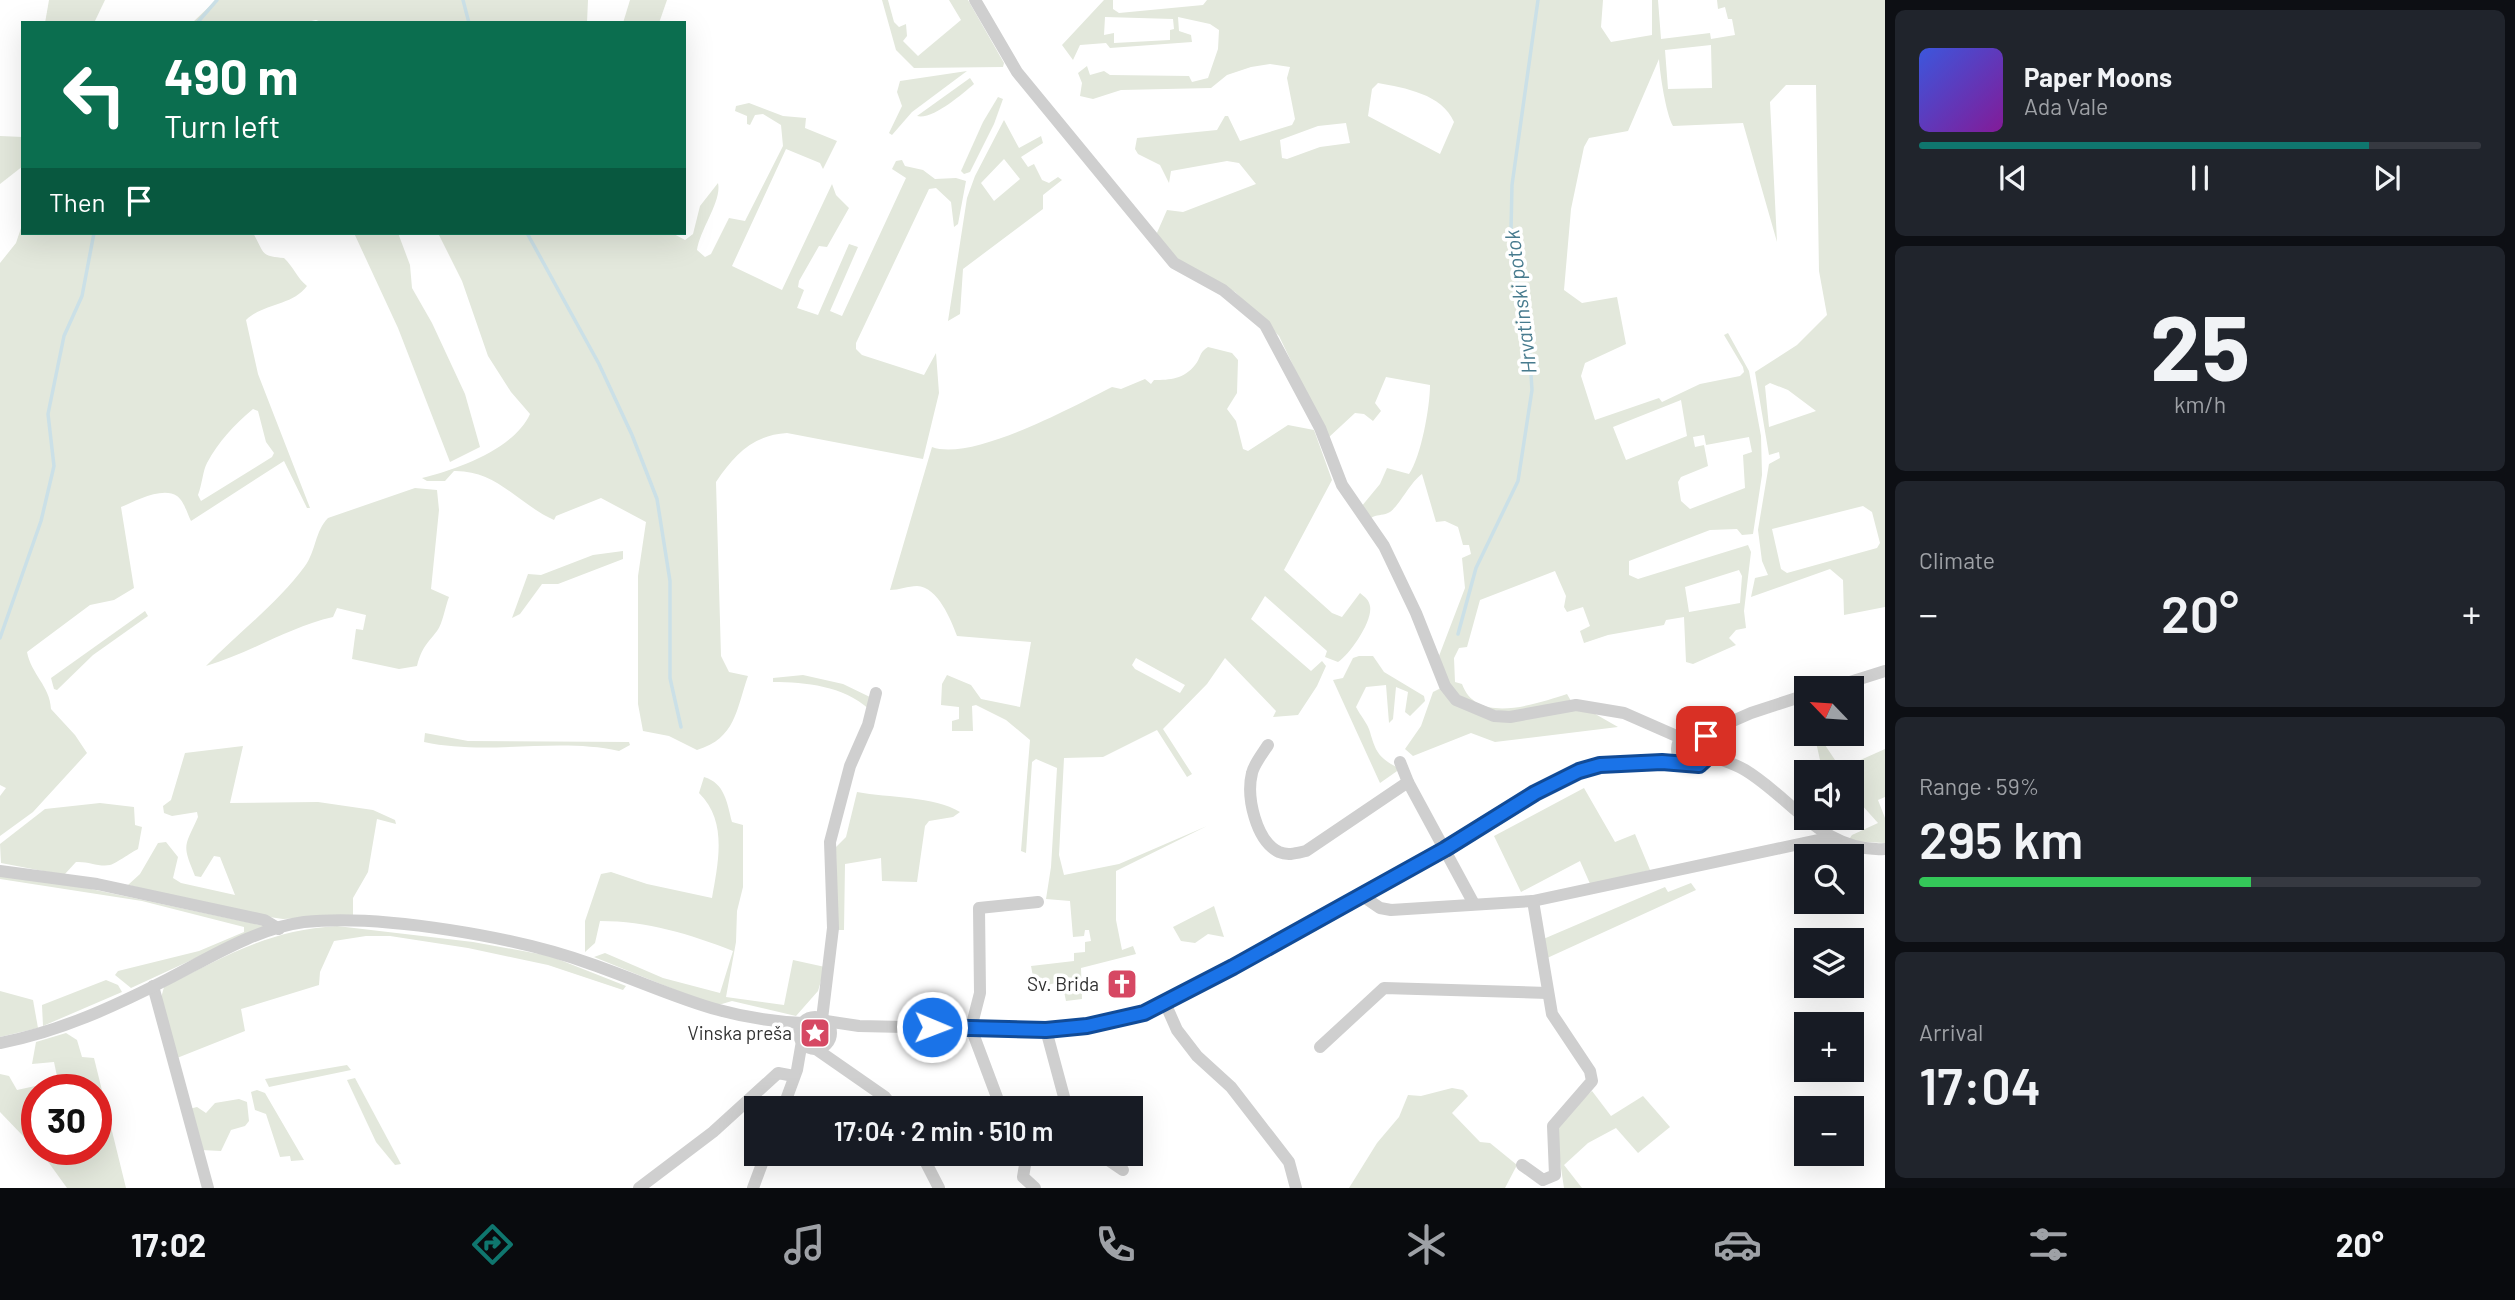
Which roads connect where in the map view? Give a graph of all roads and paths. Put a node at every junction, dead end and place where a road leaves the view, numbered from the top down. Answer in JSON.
{"nodes":[{"id":1,"x":975,"y":0,"type":"edge"},
{"id":2,"x":1885,"y":671,"type":"edge"},
{"id":3,"x":1864,"y":678,"type":"edge"},
{"id":4,"x":876,"y":693,"type":"dead end"},
{"id":5,"x":1794,"y":699,"type":"edge"},
{"id":6,"x":1679,"y":743,"type":"junction"},
{"id":7,"x":1708,"y":744,"type":"junction"},
{"id":8,"x":1268,"y":745,"type":"dead end"},
{"id":9,"x":1401,"y":762,"type":"dead end"},
{"id":10,"x":1662,"y":762,"type":"junction"},
{"id":11,"x":1683,"y":762,"type":"junction"},
{"id":12,"x":1408,"y":782,"type":"junction"},
{"id":13,"x":1836,"y":841,"type":"junction"},
{"id":14,"x":1445,"y":849,"type":"junction"},
{"id":15,"x":1885,"y":849,"type":"edge"},
{"id":16,"x":0,"y":871,"type":"edge"},
{"id":17,"x":1361,"y":895,"type":"junction"},
{"id":18,"x":1533,"y":901,"type":"junction"},
{"id":19,"x":1038,"y":902,"type":"dead end"},
{"id":20,"x":1474,"y":904,"type":"junction"},
{"id":21,"x":279,"y":929,"type":"junction"},
{"id":22,"x":153,"y":986,"type":"junction"},
{"id":23,"x":1548,"y":993,"type":"junction"},
{"id":24,"x":1165,"y":1003,"type":"junction"},
{"id":25,"x":816,"y":1020,"type":"junction"},
{"id":26,"x":770,"y":1023,"type":"junction"},
{"id":27,"x":859,"y":1026,"type":"junction"},
{"id":28,"x":971,"y":1028,"type":"junction"},
{"id":29,"x":1046,"y":1030,"type":"junction"},
{"id":30,"x":830,"y":1038,"type":"junction"},
{"id":31,"x":802,"y":1040,"type":"junction"},
{"id":32,"x":0,"y":1043,"type":"edge"},
{"id":33,"x":1320,"y":1046,"type":"dead end"},
{"id":34,"x":816,"y":1049,"type":"junction"},
{"id":35,"x":844,"y":1067,"type":"junction"},
{"id":36,"x":796,"y":1073,"type":"junction"},
{"id":37,"x":787,"y":1096,"type":"edge"},
{"id":38,"x":884,"y":1096,"type":"edge"},
{"id":39,"x":996,"y":1096,"type":"edge"},
{"id":40,"x":1064,"y":1096,"type":"edge"},
{"id":41,"x":1522,"y":1165,"type":"dead end"},
{"id":42,"x":761,"y":1166,"type":"edge"},
{"id":43,"x":928,"y":1166,"type":"edge"},
{"id":44,"x":1025,"y":1166,"type":"edge"},
{"id":45,"x":1117,"y":1166,"type":"edge"},
{"id":46,"x":1123,"y":1170,"type":"dead end"},
{"id":47,"x":208,"y":1188,"type":"edge"},
{"id":48,"x":639,"y":1188,"type":"edge"},
{"id":49,"x":753,"y":1188,"type":"edge"},
{"id":50,"x":939,"y":1188,"type":"edge"},
{"id":51,"x":1035,"y":1188,"type":"edge"},
{"id":52,"x":1296,"y":1188,"type":"edge"}],
"edges":[{"from":1,"to":6,"type":"street"},
{"from":2,"to":3,"type":"street"},
{"from":4,"to":25,"type":"street"},
{"from":5,"to":7,"type":"street"},
{"from":6,"to":7,"type":"street"},
{"from":6,"to":10,"type":"street"},
{"from":6,"to":11,"type":"street"},
{"from":7,"to":11,"type":"street"},
{"from":7,"to":13,"type":"street"},
{"from":8,"to":12,"type":"street"},
{"from":9,"to":12,"type":"street"},
{"from":10,"to":11,"type":"street"},
{"from":10,"to":14,"type":"street"},
{"from":12,"to":14,"type":"street"},
{"from":13,"to":15,"type":"street"},
{"from":13,"to":18,"type":"street"},
{"from":14,"to":17,"type":"street"},
{"from":14,"to":20,"type":"street"},
{"from":16,"to":21,"type":"street"},
{"from":17,"to":20,"type":"street"},
{"from":17,"to":24,"type":"street"},
{"from":18,"to":20,"type":"street"},
{"from":18,"to":23,"type":"street"},
{"from":19,"to":28,"type":"street"},
{"from":21,"to":22,"type":"street"},
{"from":21,"to":26,"type":"street"},
{"from":22,"to":32,"type":"street"},
{"from":22,"to":47,"type":"street"},
{"from":23,"to":33,"type":"street"},
{"from":23,"to":41,"type":"street"},
{"from":24,"to":29,"type":"street"},
{"from":24,"to":52,"type":"street"},
{"from":25,"to":26,"type":"street"},
{"from":25,"to":27,"type":"street"},
{"from":25,"to":30,"type":"street"},
{"from":25,"to":31,"type":"street"},
{"from":26,"to":31,"type":"street"},
{"from":27,"to":28,"type":"street"},
{"from":27,"to":30,"type":"street"},
{"from":28,"to":29,"type":"street"},
{"from":28,"to":39,"type":"street"},
{"from":29,"to":40,"type":"street"},
{"from":30,"to":34,"type":"street"},
{"from":30,"to":35,"type":"street"},
{"from":31,"to":34,"type":"street"},
{"from":31,"to":36,"type":"street"},
{"from":34,"to":35,"type":"street"},
{"from":34,"to":36,"type":"street"},
{"from":35,"to":38,"type":"street"},
{"from":36,"to":37,"type":"street"},
{"from":36,"to":48,"type":"street"},
{"from":42,"to":49,"type":"street"},
{"from":43,"to":50,"type":"street"},
{"from":44,"to":51,"type":"street"},
{"from":45,"to":46,"type":"street"}]}
